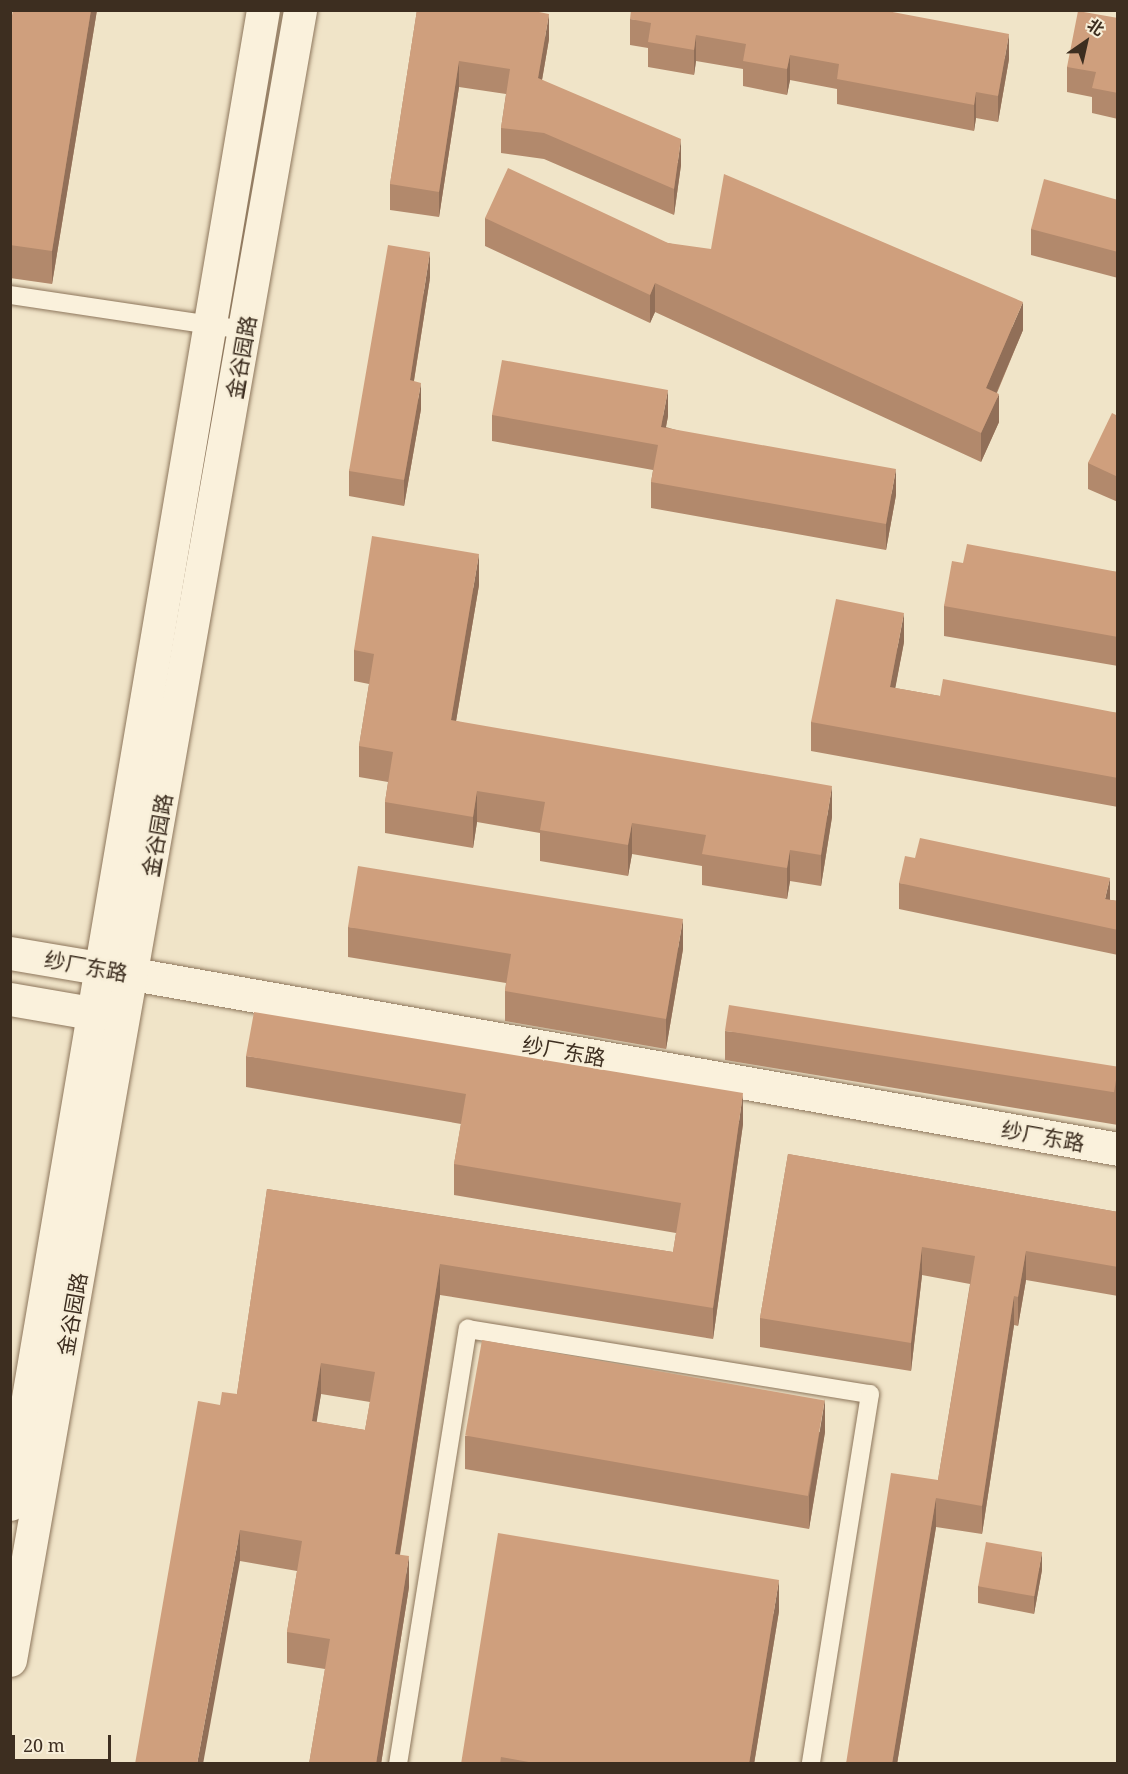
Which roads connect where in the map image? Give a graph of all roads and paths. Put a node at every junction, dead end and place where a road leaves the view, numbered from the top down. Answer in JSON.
{"nodes":[{"id":1,"x":263,"y":10,"type":"edge"},
{"id":2,"x":300,"y":10,"type":"edge"},
{"id":3,"x":10,"y":295,"type":"edge"},
{"id":4,"x":210,"y":325,"type":"junction"},
{"id":5,"x":245,"y":330,"type":"junction"},
{"id":6,"x":10,"y":953,"type":"edge"},
{"id":7,"x":101,"y":968,"type":"junction"},
{"id":8,"x":133,"y":974,"type":"junction"},
{"id":9,"x":10,"y":999,"type":"edge"},
{"id":10,"x":93,"y":1013,"type":"junction"},
{"id":11,"x":125,"y":1018,"type":"junction"},
{"id":12,"x":1118,"y":1149,"type":"edge"},
{"id":13,"x":10,"y":1504,"type":"edge"},
{"id":14,"x":10,"y":1660,"type":"edge"},
{"id":15,"x":398,"y":1764,"type":"edge"},
{"id":16,"x":811,"y":1764,"type":"edge"}],
"edges":[{"from":1,"to":4,"type":"main road","name":"金谷园路"},
{"from":2,"to":5,"type":"main road","name":"金谷园路"},
{"from":3,"to":4,"type":"lane"},
{"from":4,"to":5,"type":"lane"},
{"from":4,"to":7,"type":"main road","name":"金谷园路"},
{"from":5,"to":8,"type":"main road","name":"金谷园路"},
{"from":6,"to":7,"type":"main road","name":"纱厂东路"},
{"from":7,"to":8,"type":"main road","name":"纱厂东路"},
{"from":7,"to":10,"type":"main road","name":"金谷园路"},
{"from":8,"to":11,"type":"main road","name":"金谷园路"},
{"from":8,"to":12,"type":"main road","name":"纱厂东路"},
{"from":9,"to":10,"type":"main road"},
{"from":10,"to":11,"type":"main road"},
{"from":10,"to":13,"type":"main road","name":"金谷园路"},
{"from":11,"to":14,"type":"main road","name":"金谷园路"},
{"from":15,"to":16,"type":"lane"}]}
